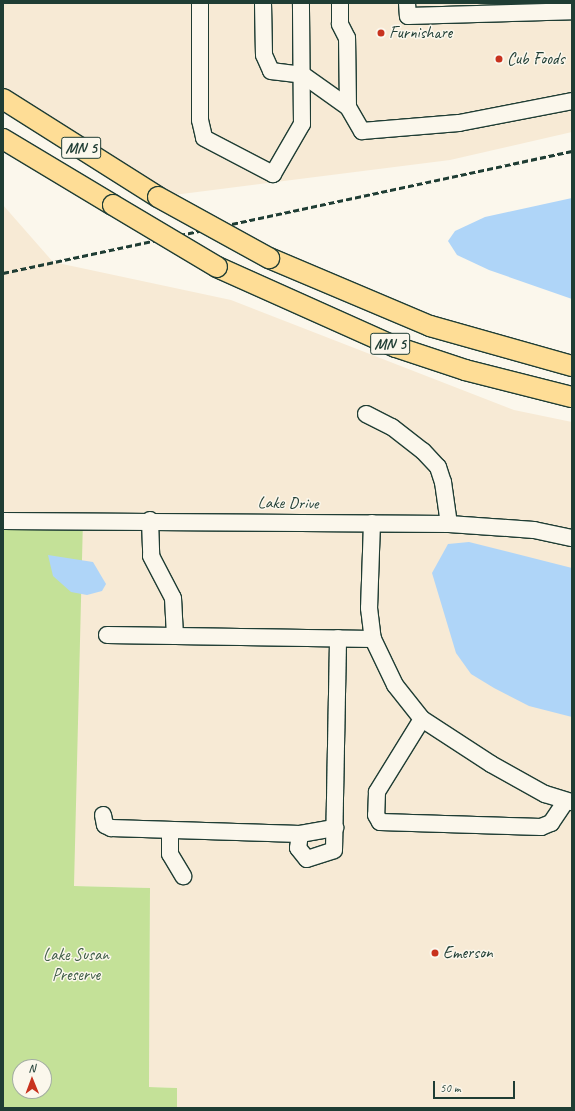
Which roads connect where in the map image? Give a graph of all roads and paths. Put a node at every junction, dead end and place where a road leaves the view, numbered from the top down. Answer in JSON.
{"nodes":[{"id":1,"x":200,"y":3,"type":"edge"},
{"id":2,"x":263,"y":3,"type":"edge"},
{"id":3,"x":300,"y":3,"type":"edge"},
{"id":4,"x":340,"y":3,"type":"edge"},
{"id":5,"x":407,"y":3,"type":"edge"},
{"id":6,"x":572,"y":11,"type":"edge"},
{"id":7,"x":303,"y":75,"type":"junction"},
{"id":8,"x":3,"y":99,"type":"edge"},
{"id":9,"x":572,"y":101,"type":"edge"},
{"id":10,"x":348,"y":107,"type":"junction"},
{"id":11,"x":3,"y":139,"type":"edge"},
{"id":12,"x":572,"y":366,"type":"edge"},
{"id":13,"x":572,"y":397,"type":"edge"},
{"id":14,"x":366,"y":414,"type":"dead end"},
{"id":15,"x":150,"y":520,"type":"junction"},
{"id":16,"x":3,"y":521,"type":"edge"},
{"id":17,"x":372,"y":523,"type":"junction"},
{"id":18,"x":449,"y":524,"type":"junction"},
{"id":19,"x":572,"y":538,"type":"edge"},
{"id":20,"x":107,"y":635,"type":"dead end"},
{"id":21,"x":175,"y":636,"type":"junction"},
{"id":22,"x":338,"y":638,"type":"junction"},
{"id":23,"x":373,"y":639,"type":"junction"},
{"id":24,"x":422,"y":719,"type":"junction"},
{"id":25,"x":568,"y":802,"type":"edge"},
{"id":26,"x":103,"y":815,"type":"dead end"},
{"id":27,"x":335,"y":828,"type":"junction"},
{"id":28,"x":170,"y":830,"type":"junction"},
{"id":29,"x":300,"y":834,"type":"junction"},
{"id":30,"x":183,"y":876,"type":"dead end"}],
"edges":[{"from":1,"to":7,"type":"street"},
{"from":2,"to":7,"type":"street"},
{"from":3,"to":7,"type":"street"},
{"from":4,"to":10,"type":"street"},
{"from":5,"to":6,"type":"street"},
{"from":7,"to":10,"type":"street"},
{"from":8,"to":12,"type":"main road","number":"MN 5","bridge":true},
{"from":9,"to":10,"type":"street"},
{"from":11,"to":13,"type":"main road","number":"MN 5","bridge":true},
{"from":14,"to":18,"type":"street"},
{"from":15,"to":16,"type":"street","name":"Lake Drive"},
{"from":15,"to":17,"type":"street","name":"Lake Drive"},
{"from":15,"to":21,"type":"street"},
{"from":17,"to":18,"type":"street","name":"Lake Drive"},
{"from":17,"to":23,"type":"street"},
{"from":18,"to":19,"type":"street","name":"Lake Drive"},
{"from":20,"to":21,"type":"street"},
{"from":21,"to":22,"type":"street"},
{"from":22,"to":23,"type":"street"},
{"from":22,"to":27,"type":"street"},
{"from":23,"to":24,"type":"street"},
{"from":24,"to":25,"type":"street"},
{"from":24,"to":25,"type":"street"},
{"from":26,"to":28,"type":"street"},
{"from":27,"to":29,"type":"street"},
{"from":27,"to":29,"type":"street"},
{"from":28,"to":29,"type":"street"},
{"from":28,"to":30,"type":"street"}]}
